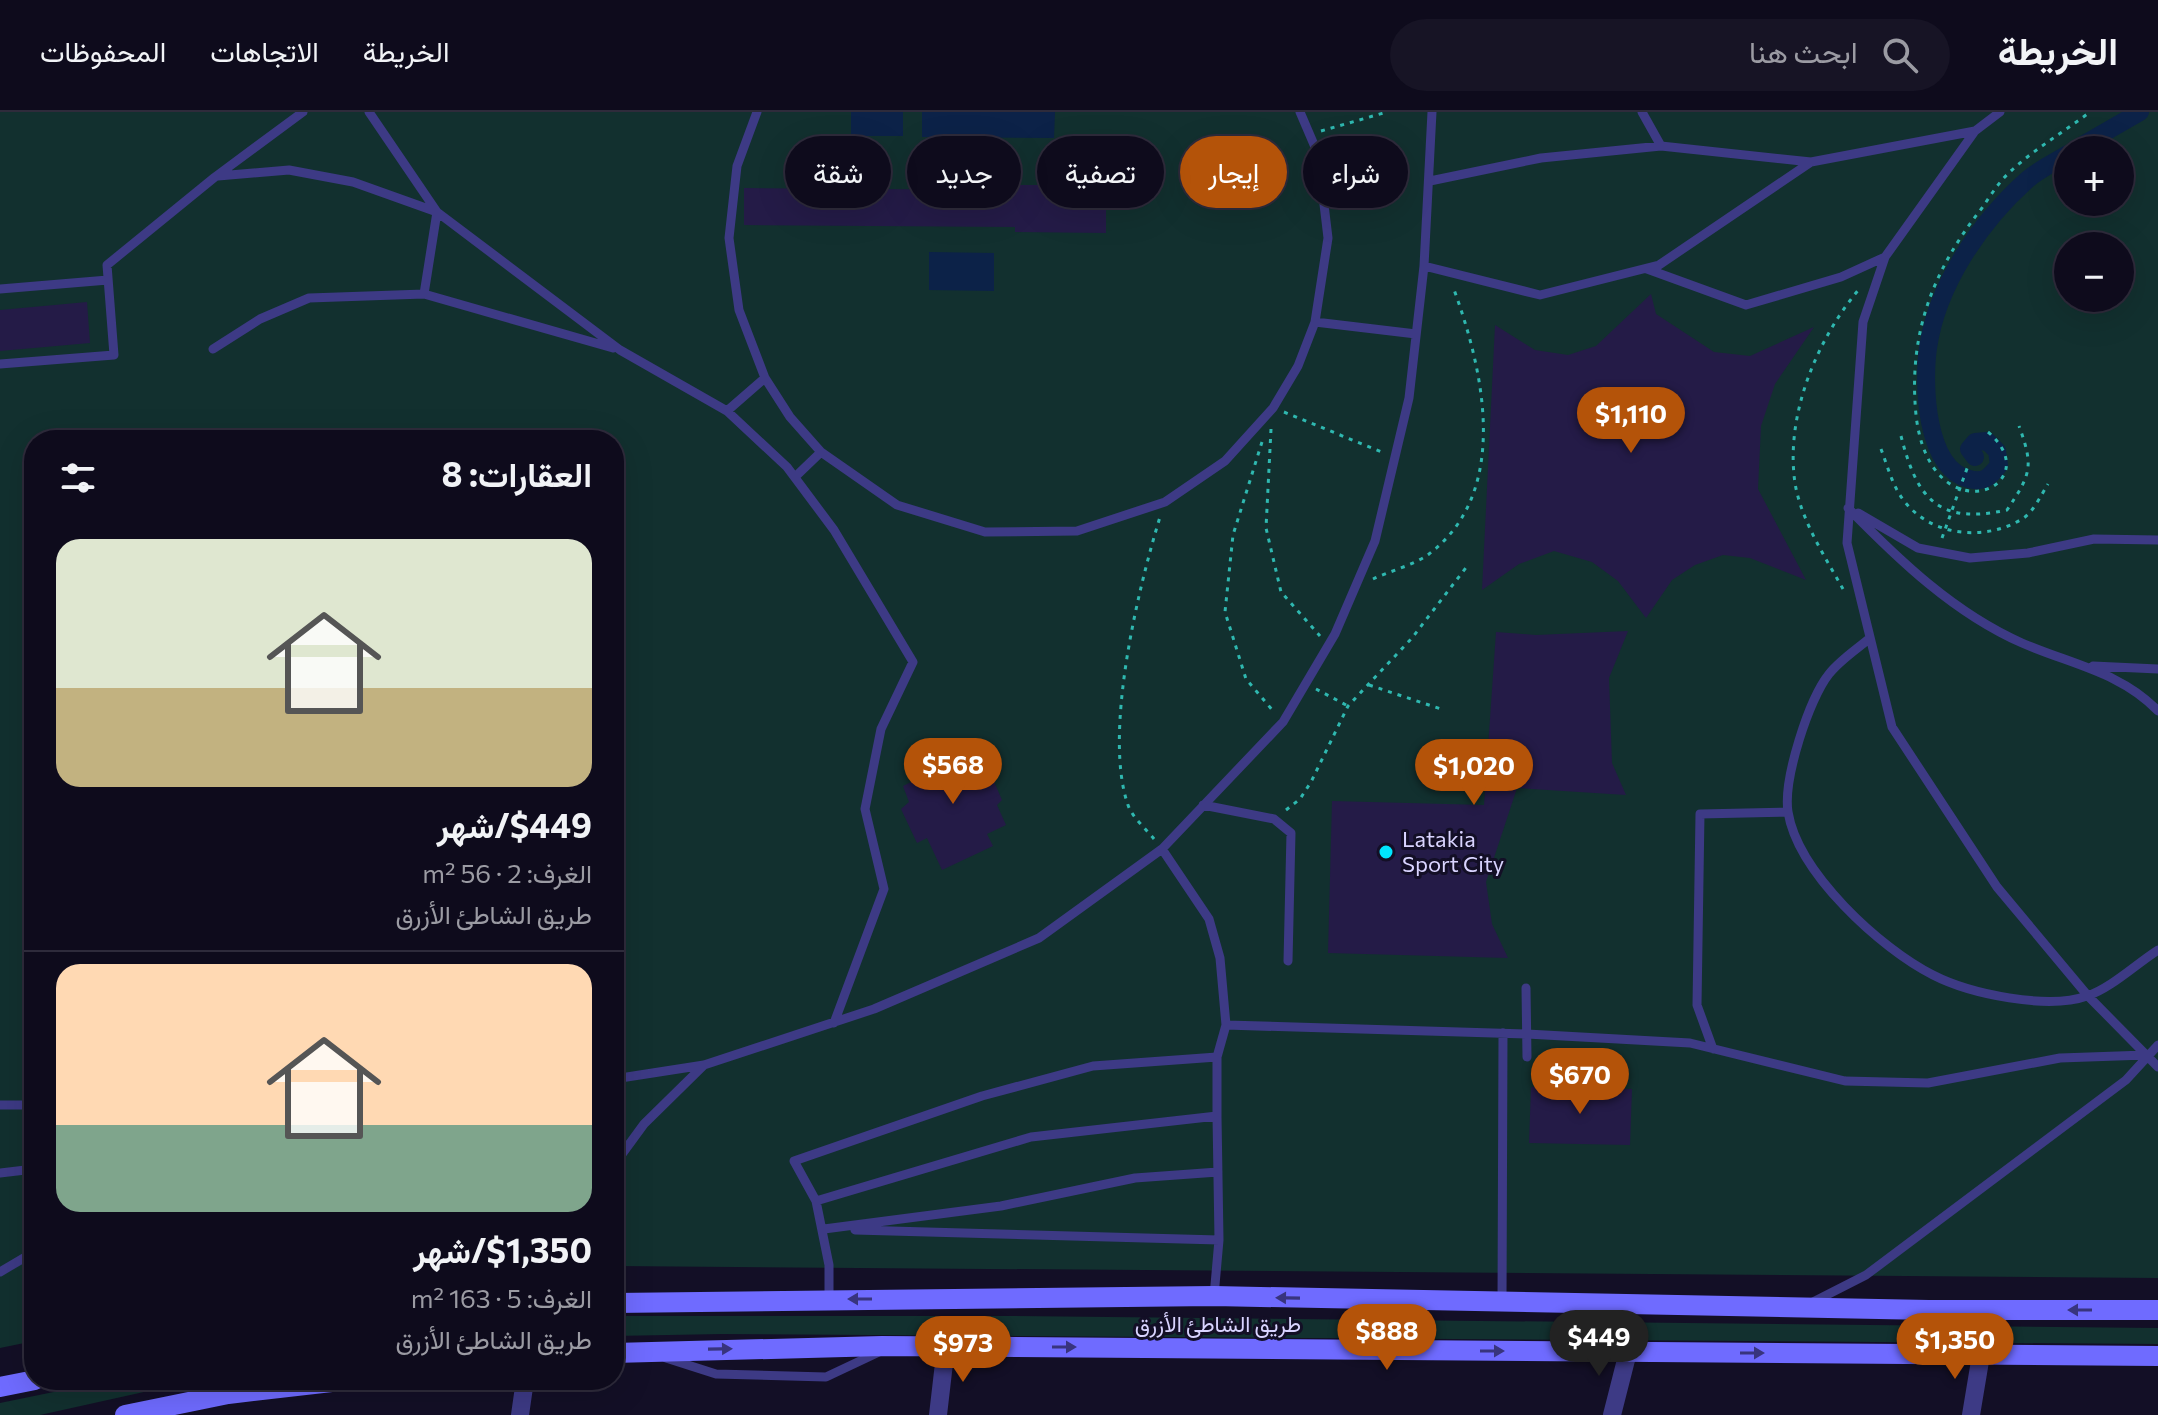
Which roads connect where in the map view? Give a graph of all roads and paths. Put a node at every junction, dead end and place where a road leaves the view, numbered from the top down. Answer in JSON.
{"nodes":[{"id":1,"x":303,"y":112,"type":"edge"},
{"id":2,"x":369,"y":112,"type":"edge"},
{"id":3,"x":757,"y":112,"type":"edge"},
{"id":4,"x":1300,"y":112,"type":"edge"},
{"id":5,"x":1387,"y":112,"type":"edge"},
{"id":6,"x":1432,"y":112,"type":"edge"},
{"id":7,"x":1642,"y":112,"type":"edge"},
{"id":8,"x":2000,"y":112,"type":"edge"},
{"id":9,"x":2090,"y":112,"type":"edge"},
{"id":10,"x":1975,"y":131,"type":"junction"},
{"id":11,"x":1309,"y":134,"type":"junction"},
{"id":12,"x":1661,"y":146,"type":"junction"},
{"id":13,"x":1811,"y":162,"type":"junction"},
{"id":14,"x":215,"y":177,"type":"junction"},
{"id":15,"x":1430,"y":181,"type":"junction"},
{"id":16,"x":437,"y":212,"type":"junction"},
{"id":17,"x":1885,"y":257,"type":"junction"},
{"id":18,"x":1424,"y":266,"type":"junction"},
{"id":19,"x":1646,"y":268,"type":"junction"},
{"id":20,"x":1447,"y":272,"type":"junction"},
{"id":21,"x":108,"y":280,"type":"junction"},
{"id":22,"x":0,"y":289,"type":"edge"},
{"id":23,"x":424,"y":294,"type":"junction"},
{"id":24,"x":1315,"y":322,"type":"junction"},
{"id":25,"x":1416,"y":334,"type":"junction"},
{"id":26,"x":213,"y":349,"type":"dead end"},
{"id":27,"x":620,"y":350,"type":"junction"},
{"id":28,"x":0,"y":364,"type":"edge"},
{"id":29,"x":765,"y":378,"type":"junction"},
{"id":30,"x":1273,"y":408,"type":"junction"},
{"id":31,"x":727,"y":411,"type":"junction"},
{"id":32,"x":2019,"y":426,"type":"dead end"},
{"id":33,"x":1988,"y":432,"type":"dead end"},
{"id":34,"x":1901,"y":436,"type":"dead end"},
{"id":35,"x":1881,"y":449,"type":"dead end"},
{"id":36,"x":821,"y":452,"type":"junction"},
{"id":37,"x":1395,"y":457,"type":"junction"},
{"id":38,"x":1969,"y":463,"type":"dead end"},
{"id":39,"x":795,"y":477,"type":"junction"},
{"id":40,"x":2048,"y":484,"type":"dead end"},
{"id":41,"x":1960,"y":488,"type":"junction"},
{"id":42,"x":1165,"y":502,"type":"junction"},
{"id":43,"x":1848,"y":508,"type":"junction"},
{"id":44,"x":1951,"y":511,"type":"junction"},
{"id":45,"x":1945,"y":528,"type":"junction"},
{"id":46,"x":2158,"y":540,"type":"edge"},
{"id":47,"x":1937,"y":552,"type":"junction"},
{"id":48,"x":1468,"y":565,"type":"dead end"},
{"id":49,"x":1355,"y":587,"type":"junction"},
{"id":50,"x":1849,"y":600,"type":"dead end"},
{"id":51,"x":1870,"y":638,"type":"junction"},
{"id":52,"x":1328,"y":645,"type":"junction"},
{"id":53,"x":2086,"y":665,"type":"junction"},
{"id":54,"x":2158,"y":669,"type":"edge"},
{"id":55,"x":1306,"y":683,"type":"junction"},
{"id":56,"x":1369,"y":685,"type":"junction"},
{"id":57,"x":1348,"y":706,"type":"junction"},
{"id":58,"x":1441,"y":709,"type":"dead end"},
{"id":59,"x":2158,"y":711,"type":"edge"},
{"id":60,"x":1283,"y":722,"type":"junction"},
{"id":61,"x":1203,"y":805,"type":"junction"},
{"id":62,"x":1788,"y":812,"type":"junction"},
{"id":63,"x":1274,"y":819,"type":"junction"},
{"id":64,"x":1162,"y":849,"type":"junction"},
{"id":65,"x":2158,"y":950,"type":"edge"},
{"id":66,"x":1288,"y":961,"type":"dead end"},
{"id":67,"x":1526,"y":988,"type":"dead end"},
{"id":68,"x":2088,"y":996,"type":"junction"},
{"id":69,"x":834,"y":1023,"type":"junction"},
{"id":70,"x":1226,"y":1025,"type":"junction"},
{"id":71,"x":1503,"y":1033,"type":"junction"},
{"id":72,"x":1527,"y":1034,"type":"junction"},
{"id":73,"x":2158,"y":1045,"type":"edge"},
{"id":74,"x":1713,"y":1049,"type":"junction"},
{"id":75,"x":2146,"y":1055,"type":"junction"},
{"id":76,"x":1217,"y":1057,"type":"junction"},
{"id":77,"x":1527,"y":1057,"type":"dead end"},
{"id":78,"x":704,"y":1065,"type":"junction"},
{"id":79,"x":2158,"y":1067,"type":"edge"},
{"id":80,"x":624,"y":1077,"type":"edge"},
{"id":81,"x":0,"y":1105,"type":"edge"},
{"id":82,"x":24,"y":1105,"type":"edge"},
{"id":83,"x":1217,"y":1116,"type":"junction"},
{"id":84,"x":624,"y":1151,"type":"edge"},
{"id":85,"x":24,"y":1170,"type":"edge"},
{"id":86,"x":1218,"y":1172,"type":"junction"},
{"id":87,"x":0,"y":1173,"type":"edge"},
{"id":88,"x":816,"y":1201,"type":"junction"},
{"id":89,"x":824,"y":1229,"type":"junction"},
{"id":90,"x":1219,"y":1240,"type":"junction"},
{"id":91,"x":24,"y":1258,"type":"edge"},
{"id":92,"x":0,"y":1272,"type":"edge"},
{"id":93,"x":1214,"y":1296,"type":"junction"},
{"id":94,"x":829,"y":1299,"type":"junction"},
{"id":95,"x":1502,"y":1302,"type":"junction"},
{"id":96,"x":624,"y":1303,"type":"edge"},
{"id":97,"x":1802,"y":1308,"type":"junction"},
{"id":98,"x":2158,"y":1310,"type":"edge"},
{"id":99,"x":892,"y":1346,"type":"junction"},
{"id":100,"x":946,"y":1346,"type":"junction"},
{"id":101,"x":644,"y":1350,"type":"junction"},
{"id":102,"x":624,"y":1352,"type":"edge"},
{"id":103,"x":1628,"y":1352,"type":"junction"},
{"id":104,"x":1981,"y":1355,"type":"junction"},
{"id":105,"x":2158,"y":1356,"type":"edge"},
{"id":106,"x":24,"y":1382,"type":"edge"},
{"id":107,"x":0,"y":1387,"type":"edge"},
{"id":108,"x":263,"y":1390,"type":"edge"},
{"id":109,"x":524,"y":1390,"type":"edge"},
{"id":110,"x":125,"y":1415,"type":"edge"},
{"id":111,"x":520,"y":1415,"type":"edge"},
{"id":112,"x":938,"y":1415,"type":"edge"},
{"id":113,"x":1612,"y":1415,"type":"edge"},
{"id":114,"x":1971,"y":1415,"type":"edge"}],
"edges":[{"from":1,"to":14,"type":"lane"},
{"from":2,"to":16,"type":"lane"},
{"from":3,"to":29,"type":"lane"},
{"from":4,"to":11,"type":"lane"},
{"from":5,"to":11,"type":"path"},
{"from":6,"to":15,"type":"lane"},
{"from":7,"to":12,"type":"lane"},
{"from":8,"to":10,"type":"lane"},
{"from":9,"to":41,"type":"path"},
{"from":10,"to":13,"type":"lane"},
{"from":10,"to":17,"type":"lane"},
{"from":11,"to":24,"type":"lane"},
{"from":12,"to":13,"type":"lane"},
{"from":12,"to":15,"type":"lane"},
{"from":13,"to":19,"type":"lane"},
{"from":14,"to":16,"type":"lane"},
{"from":14,"to":21,"type":"lane"},
{"from":15,"to":18,"type":"lane"},
{"from":16,"to":23,"type":"lane"},
{"from":16,"to":27,"type":"lane"},
{"from":17,"to":19,"type":"lane"},
{"from":17,"to":43,"type":"lane"},
{"from":17,"to":50,"type":"path"},
{"from":18,"to":20,"type":"lane"},
{"from":18,"to":25,"type":"lane"},
{"from":19,"to":20,"type":"lane"},
{"from":20,"to":49,"type":"path"},
{"from":21,"to":22,"type":"lane"},
{"from":21,"to":28,"type":"lane"},
{"from":23,"to":26,"type":"lane"},
{"from":23,"to":27,"type":"lane"},
{"from":24,"to":25,"type":"lane"},
{"from":24,"to":30,"type":"lane"},
{"from":25,"to":37,"type":"lane"},
{"from":27,"to":31,"type":"lane"},
{"from":29,"to":31,"type":"lane"},
{"from":29,"to":36,"type":"lane"},
{"from":30,"to":37,"type":"path"},
{"from":30,"to":42,"type":"lane"},
{"from":30,"to":52,"type":"path"},
{"from":30,"to":60,"type":"path"},
{"from":31,"to":39,"type":"lane"},
{"from":32,"to":44,"type":"path"},
{"from":33,"to":41,"type":"path"},
{"from":34,"to":44,"type":"path"},
{"from":35,"to":45,"type":"path"},
{"from":36,"to":39,"type":"lane"},
{"from":36,"to":42,"type":"lane"},
{"from":37,"to":49,"type":"lane"},
{"from":38,"to":41,"type":"path"},
{"from":39,"to":69,"type":"lane"},
{"from":40,"to":45,"type":"path"},
{"from":41,"to":44,"type":"path"},
{"from":42,"to":64,"type":"path"},
{"from":43,"to":47,"type":"lane"},
{"from":43,"to":51,"type":"lane"},
{"from":43,"to":53,"type":"lane"},
{"from":44,"to":45,"type":"path"},
{"from":45,"to":47,"type":"path"},
{"from":46,"to":47,"type":"lane"},
{"from":48,"to":56,"type":"path"},
{"from":49,"to":52,"type":"lane"},
{"from":51,"to":62,"type":"lane"},
{"from":51,"to":68,"type":"lane"},
{"from":52,"to":55,"type":"lane"},
{"from":53,"to":54,"type":"lane"},
{"from":53,"to":59,"type":"lane"},
{"from":55,"to":57,"type":"path"},
{"from":55,"to":60,"type":"lane"},
{"from":56,"to":57,"type":"path"},
{"from":56,"to":58,"type":"path"},
{"from":57,"to":63,"type":"path"},
{"from":60,"to":61,"type":"lane"},
{"from":61,"to":63,"type":"lane"},
{"from":61,"to":64,"type":"lane"},
{"from":62,"to":68,"type":"lane"},
{"from":62,"to":74,"type":"lane"},
{"from":63,"to":66,"type":"lane"},
{"from":64,"to":69,"type":"lane"},
{"from":64,"to":70,"type":"lane"},
{"from":65,"to":68,"type":"lane"},
{"from":67,"to":72,"type":"lane"},
{"from":68,"to":75,"type":"lane"},
{"from":69,"to":78,"type":"lane"},
{"from":70,"to":71,"type":"lane"},
{"from":70,"to":76,"type":"lane"},
{"from":71,"to":72,"type":"lane"},
{"from":71,"to":95,"type":"lane"},
{"from":72,"to":74,"type":"lane"},
{"from":72,"to":77,"type":"lane"},
{"from":73,"to":75,"type":"lane"},
{"from":74,"to":75,"type":"lane"},
{"from":75,"to":79,"type":"lane"},
{"from":75,"to":97,"type":"lane"},
{"from":76,"to":83,"type":"lane"},
{"from":76,"to":88,"type":"lane"},
{"from":78,"to":80,"type":"lane"},
{"from":78,"to":84,"type":"lane"},
{"from":81,"to":82,"type":"lane"},
{"from":83,"to":86,"type":"lane"},
{"from":83,"to":88,"type":"lane"},
{"from":85,"to":87,"type":"lane"},
{"from":86,"to":89,"type":"lane"},
{"from":86,"to":90,"type":"lane"},
{"from":88,"to":89,"type":"lane"},
{"from":89,"to":90,"type":"lane"},
{"from":89,"to":94,"type":"lane"},
{"from":90,"to":93,"type":"lane"},
{"from":91,"to":92,"type":"lane"},
{"from":93,"to":94,"type":"main road","name":"طريق الشاطئ الأزرق","one_way":true},
{"from":95,"to":93,"type":"main road","name":"طريق الشاطئ الأزرق","one_way":true},
{"from":94,"to":96,"type":"main road","name":"طريق الشاطئ الأزرق"},
{"from":95,"to":97,"type":"main road","name":"طريق الشاطئ الأزرق"},
{"from":98,"to":97,"type":"main road","name":"طريق الشاطئ الأزرق","one_way":true},
{"from":99,"to":100,"type":"main road","name":"طريق الشاطئ الأزرق"},
{"from":101,"to":99,"type":"main road","name":"طريق الشاطئ الأزرق","one_way":true},
{"from":99,"to":101,"type":"lane"},
{"from":100,"to":103,"type":"main road","name":"طريق الشاطئ الأزرق","one_way":true},
{"from":100,"to":112,"type":"street"},
{"from":101,"to":102,"type":"main road","name":"طريق الشاطئ الأزرق"},
{"from":103,"to":104,"type":"main road","name":"طريق الشاطئ الأزرق","one_way":true},
{"from":103,"to":113,"type":"street"},
{"from":104,"to":105,"type":"main road","name":"طريق الشاطئ الأزرق"},
{"from":104,"to":114,"type":"street"},
{"from":106,"to":107,"type":"main road"},
{"from":108,"to":110,"type":"main road"},
{"from":109,"to":111,"type":"street"}]}
